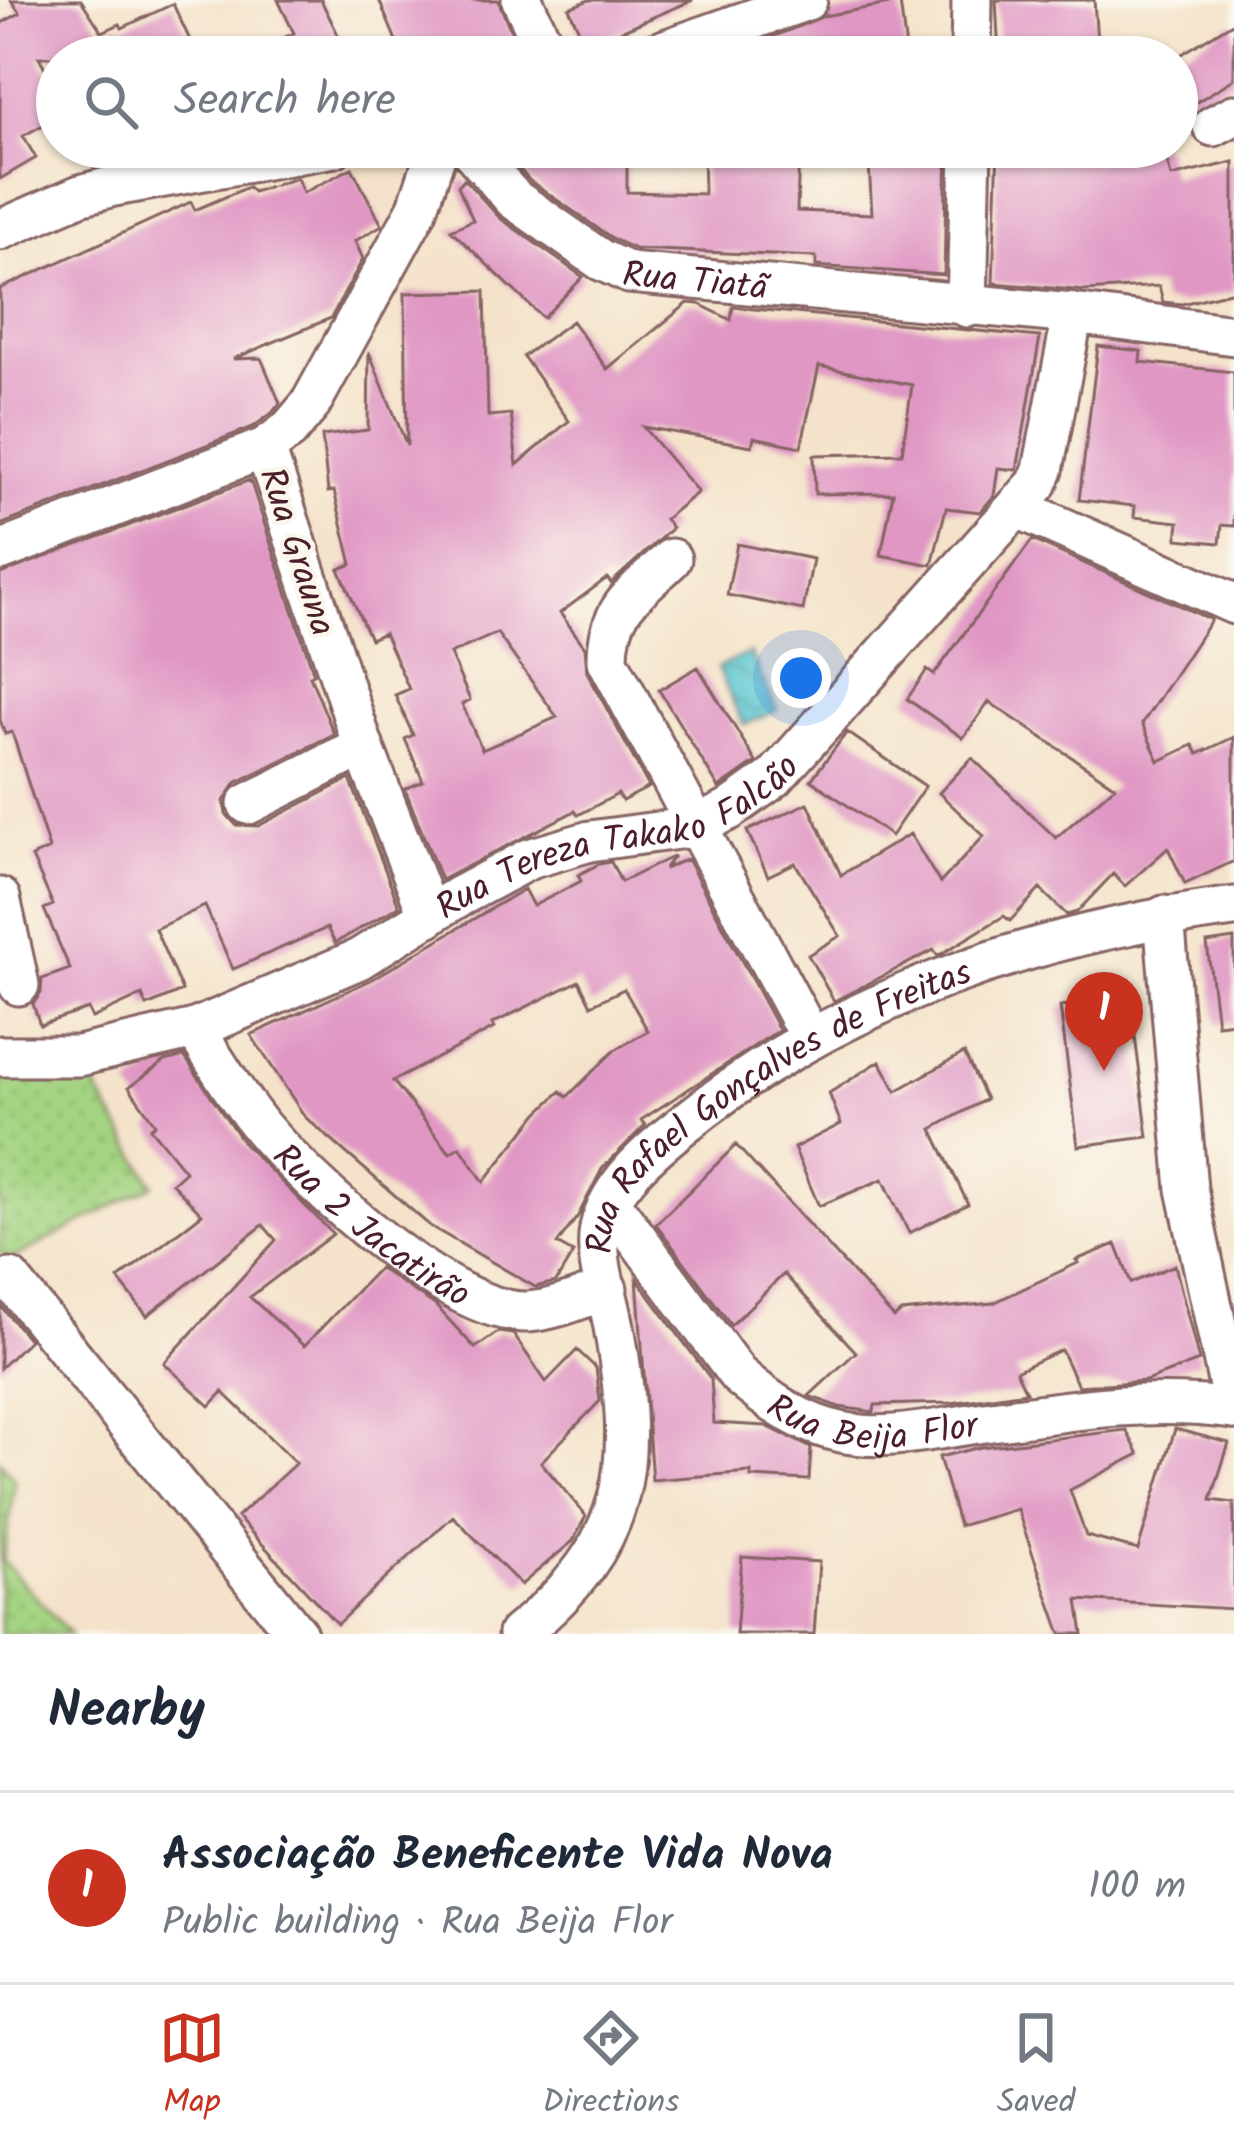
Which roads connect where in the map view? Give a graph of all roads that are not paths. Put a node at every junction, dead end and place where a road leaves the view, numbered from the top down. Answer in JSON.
{"nodes":[{"id":1,"x":522,"y":0,"type":"edge"},
{"id":2,"x":807,"y":0,"type":"edge"},
{"id":3,"x":972,"y":0,"type":"edge"},
{"id":4,"x":539,"y":36,"type":"edge"},
{"id":5,"x":705,"y":36,"type":"edge"},
{"id":6,"x":971,"y":36,"type":"edge"},
{"id":7,"x":216,"y":168,"type":"edge"},
{"id":8,"x":431,"y":168,"type":"edge"},
{"id":9,"x":486,"y":168,"type":"edge"},
{"id":10,"x":970,"y":168,"type":"edge"},
{"id":11,"x":0,"y":230,"type":"edge"},
{"id":12,"x":967,"y":307,"type":"junction"},
{"id":13,"x":1073,"y":314,"type":"junction"},
{"id":14,"x":1234,"y":334,"type":"edge"},
{"id":15,"x":265,"y":448,"type":"junction"},
{"id":16,"x":1018,"y":508,"type":"junction"},
{"id":17,"x":0,"y":550,"type":"edge"},
{"id":18,"x":671,"y":559,"type":"dead end"},
{"id":19,"x":1234,"y":604,"type":"edge"},
{"id":20,"x":363,"y":746,"type":"junction"},
{"id":21,"x":248,"y":804,"type":"dead end"},
{"id":22,"x":694,"y":827,"type":"junction"},
{"id":23,"x":0,"y":898,"type":"edge"},
{"id":24,"x":1234,"y":907,"type":"edge"},
{"id":25,"x":429,"y":916,"type":"junction"},
{"id":26,"x":1164,"y":916,"type":"junction"},
{"id":27,"x":19,"y":986,"type":"dead end"},
{"id":28,"x":195,"y":1029,"type":"junction"},
{"id":29,"x":811,"y":1039,"type":"junction"},
{"id":30,"x":0,"y":1056,"type":"edge"},
{"id":31,"x":611,"y":1202,"type":"junction"},
{"id":32,"x":10,"y":1279,"type":"dead end"},
{"id":33,"x":607,"y":1289,"type":"junction"},
{"id":34,"x":1234,"y":1408,"type":"edge"},
{"id":35,"x":534,"y":1629,"type":"edge"},
{"id":36,"x":297,"y":1634,"type":"edge"}],
"edges":[{"from":1,"to":4,"type":"street"},
{"from":2,"to":5,"type":"street"},
{"from":3,"to":6,"type":"street"},
{"from":7,"to":11,"type":"street"},
{"from":8,"to":15,"type":"street","name":"Rua Grauna"},
{"from":9,"to":12,"type":"street","name":"Rua Tiatã"},
{"from":10,"to":12,"type":"street"},
{"from":12,"to":13,"type":"street","name":"Rua Tiatã"},
{"from":13,"to":14,"type":"street"},
{"from":13,"to":16,"type":"street","name":"Rua Tereza Takako Falcão"},
{"from":15,"to":17,"type":"street"},
{"from":15,"to":20,"type":"street","name":"Rua Grauna"},
{"from":16,"to":19,"type":"street"},
{"from":16,"to":22,"type":"street","name":"Rua Tereza Takako Falcão"},
{"from":18,"to":22,"type":"street"},
{"from":20,"to":21,"type":"street"},
{"from":20,"to":25,"type":"street","name":"Rua Grauna"},
{"from":22,"to":25,"type":"street","name":"Rua Tereza Takako Falcão"},
{"from":22,"to":29,"type":"street"},
{"from":23,"to":27,"type":"street"},
{"from":24,"to":26,"type":"street","name":"Rua Rafael Gonçalves de Freitas"},
{"from":25,"to":28,"type":"street","name":"Rua Tereza Takako Falcão"},
{"from":26,"to":29,"type":"street","name":"Rua Rafael Gonçalves de Freitas"},
{"from":26,"to":34,"type":"street","name":"Rua Beija Flor"},
{"from":28,"to":30,"type":"street","name":"Rua Tereza Takako Falcão"},
{"from":28,"to":33,"type":"street","name":"Rua 2 Jacatirão"},
{"from":29,"to":31,"type":"street","name":"Rua Rafael Gonçalves de Freitas"},
{"from":31,"to":33,"type":"street","name":"Rua Rafael Gonçalves de Freitas"},
{"from":31,"to":34,"type":"street","name":"Rua Beija Flor"},
{"from":32,"to":36,"type":"street"},
{"from":33,"to":35,"type":"street","name":"Rua Rafael Gonçalves de Freitas"}]}
